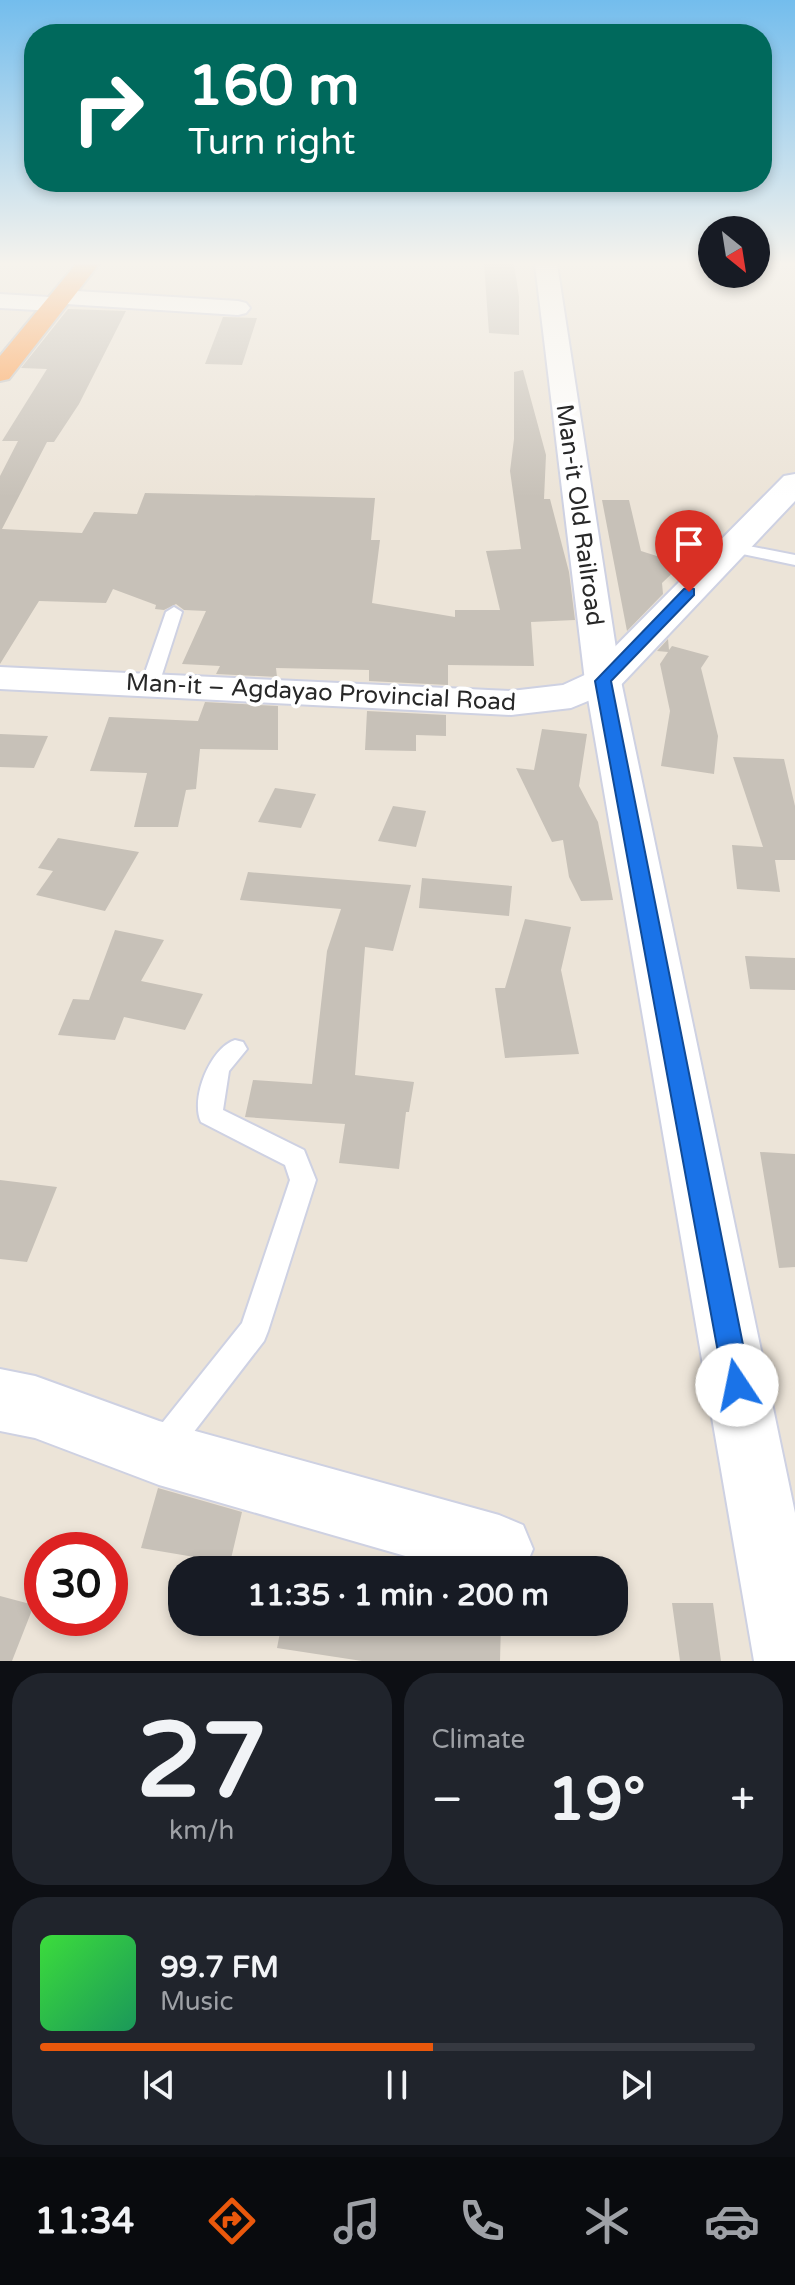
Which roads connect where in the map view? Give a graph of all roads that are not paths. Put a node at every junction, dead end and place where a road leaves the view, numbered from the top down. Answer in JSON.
{"nodes":[{"id":1,"x":25,"y":342,"type":"edge"},
{"id":2,"x":557,"y":342,"type":"edge"},
{"id":3,"x":0,"y":373,"type":"edge"},
{"id":4,"x":795,"y":483,"type":"edge"},
{"id":5,"x":733,"y":548,"type":"junction"},
{"id":6,"x":795,"y":560,"type":"edge"},
{"id":7,"x":174,"y":612,"type":"dead end"},
{"id":8,"x":0,"y":678,"type":"edge"},
{"id":9,"x":603,"y":681,"type":"junction"},
{"id":10,"x":150,"y":684,"type":"junction"},
{"id":11,"x":235,"y":1049,"type":"dead end"},
{"id":12,"x":0,"y":1400,"type":"edge"},
{"id":13,"x":159,"y":1453,"type":"junction"},
{"id":14,"x":499,"y":1549,"type":"dead end"},
{"id":15,"x":790,"y":1661,"type":"edge"}],
"edges":[{"from":1,"to":3,"type":"highway"},
{"from":2,"to":9,"type":"street","name":"Man-it Old Railroad"},
{"from":4,"to":5,"type":"street","name":"Man-it – Agdayao Provincial Road"},
{"from":5,"to":6,"type":"lane"},
{"from":5,"to":9,"type":"street","name":"Man-it – Agdayao Provincial Road"},
{"from":7,"to":10,"type":"lane"},
{"from":8,"to":10,"type":"street","name":"Man-it – Agdayao Provincial Road"},
{"from":9,"to":10,"type":"street","name":"Man-it – Agdayao Provincial Road"},
{"from":9,"to":15,"type":"street","name":"Man-it Old Railroad"},
{"from":11,"to":13,"type":"lane"},
{"from":12,"to":13,"type":"street"},
{"from":13,"to":14,"type":"street"}]}
